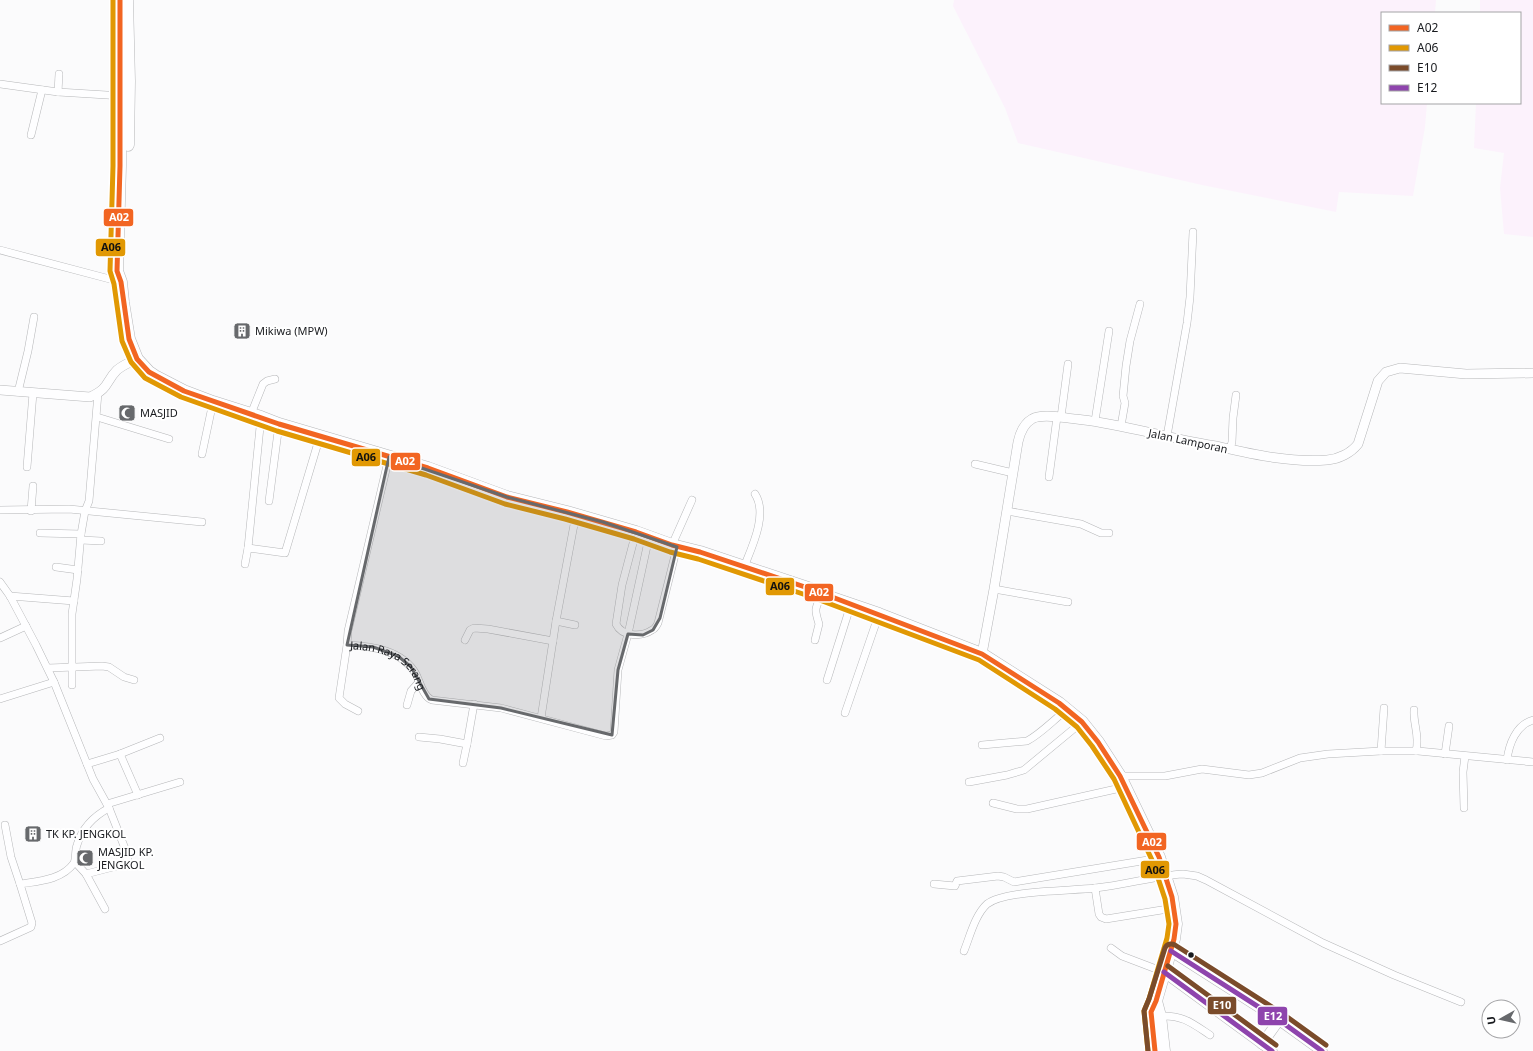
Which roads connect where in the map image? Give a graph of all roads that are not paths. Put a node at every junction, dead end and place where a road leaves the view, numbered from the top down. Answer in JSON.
{"nodes":[{"id":1,"x":120,"y":0,"type":"edge"},
{"id":2,"x":128,"y":0,"type":"edge"},
{"id":3,"x":59,"y":74,"type":"dead end"},
{"id":4,"x":0,"y":84,"type":"edge"},
{"id":5,"x":42,"y":90,"type":"junction"},
{"id":6,"x":58,"y":92,"type":"junction"},
{"id":7,"x":124,"y":96,"type":"junction"},
{"id":8,"x":31,"y":135,"type":"dead end"},
{"id":9,"x":1193,"y":232,"type":"dead end"},
{"id":10,"x":0,"y":250,"type":"edge"},
{"id":11,"x":121,"y":282,"type":"junction"},
{"id":12,"x":1140,"y":304,"type":"dead end"},
{"id":13,"x":34,"y":317,"type":"dead end"},
{"id":14,"x":1110,"y":331,"type":"dead end"},
{"id":15,"x":137,"y":359,"type":"junction"},
{"id":16,"x":1068,"y":364,"type":"dead end"},
{"id":17,"x":1533,"y":373,"type":"edge"},
{"id":18,"x":275,"y":378,"type":"dead end"},
{"id":19,"x":0,"y":390,"type":"edge"},
{"id":20,"x":18,"y":392,"type":"junction"},
{"id":21,"x":33,"y":393,"type":"junction"},
{"id":22,"x":98,"y":394,"type":"junction"},
{"id":23,"x":1236,"y":395,"type":"dead end"},
{"id":24,"x":213,"y":402,"type":"junction"},
{"id":25,"x":256,"y":415,"type":"junction"},
{"id":26,"x":97,"y":417,"type":"junction"},
{"id":27,"x":1059,"y":417,"type":"junction"},
{"id":28,"x":1095,"y":421,"type":"junction"},
{"id":29,"x":279,"y":424,"type":"junction"},
{"id":30,"x":1121,"y":426,"type":"junction"},
{"id":31,"x":320,"y":436,"type":"junction"},
{"id":32,"x":1167,"y":436,"type":"junction"},
{"id":33,"x":169,"y":438,"type":"dead end"},
{"id":34,"x":1230,"y":450,"type":"junction"},
{"id":35,"x":202,"y":454,"type":"dead end"},
{"id":36,"x":389,"y":456,"type":"junction"},
{"id":37,"x":975,"y":464,"type":"dead end"},
{"id":38,"x":27,"y":467,"type":"dead end"},
{"id":39,"x":1013,"y":473,"type":"junction"},
{"id":40,"x":1049,"y":477,"type":"dead end"},
{"id":41,"x":33,"y":486,"type":"dead end"},
{"id":42,"x":755,"y":494,"type":"dead end"},
{"id":43,"x":692,"y":500,"type":"dead end"},
{"id":44,"x":269,"y":501,"type":"dead end"},
{"id":45,"x":0,"y":510,"type":"edge"},
{"id":46,"x":1007,"y":510,"type":"junction"},
{"id":47,"x":31,"y":511,"type":"junction"},
{"id":48,"x":85,"y":511,"type":"junction"},
{"id":49,"x":576,"y":514,"type":"junction"},
{"id":50,"x":202,"y":522,"type":"dead end"},
{"id":51,"x":636,"y":532,"type":"junction"},
{"id":52,"x":40,"y":533,"type":"dead end"},
{"id":53,"x":1109,"y":533,"type":"dead end"},
{"id":54,"x":81,"y":537,"type":"junction"},
{"id":55,"x":649,"y":537,"type":"junction"},
{"id":56,"x":101,"y":541,"type":"dead end"},
{"id":57,"x":675,"y":546,"type":"junction"},
{"id":58,"x":248,"y":548,"type":"junction"},
{"id":59,"x":245,"y":564,"type":"dead end"},
{"id":60,"x":56,"y":567,"type":"dead end"},
{"id":61,"x":744,"y":567,"type":"junction"},
{"id":62,"x":78,"y":570,"type":"junction"},
{"id":63,"x":0,"y":582,"type":"edge"},
{"id":64,"x":994,"y":589,"type":"junction"},
{"id":65,"x":822,"y":594,"type":"junction"},
{"id":66,"x":10,"y":596,"type":"junction"},
{"id":67,"x":74,"y":601,"type":"junction"},
{"id":68,"x":1068,"y":602,"type":"dead end"},
{"id":69,"x":851,"y":604,"type":"junction"},
{"id":70,"x":879,"y":614,"type":"junction"},
{"id":71,"x":556,"y":621,"type":"junction"},
{"id":72,"x":575,"y":625,"type":"dead end"},
{"id":73,"x":26,"y":626,"type":"junction"},
{"id":74,"x":628,"y":634,"type":"junction"},
{"id":75,"x":0,"y":638,"type":"edge"},
{"id":76,"x":465,"y":640,"type":"dead end"},
{"id":77,"x":815,"y":640,"type":"dead end"},
{"id":78,"x":553,"y":642,"type":"junction"},
{"id":79,"x":347,"y":645,"type":"junction"},
{"id":80,"x":982,"y":654,"type":"junction"},
{"id":81,"x":71,"y":667,"type":"junction"},
{"id":82,"x":48,"y":668,"type":"junction"},
{"id":83,"x":134,"y":680,"type":"dead end"},
{"id":84,"x":828,"y":680,"type":"dead end"},
{"id":85,"x":54,"y":682,"type":"junction"},
{"id":86,"x":419,"y":682,"type":"junction"},
{"id":87,"x":72,"y":685,"type":"dead end"},
{"id":88,"x":0,"y":700,"type":"edge"},
{"id":89,"x":474,"y":704,"type":"junction"},
{"id":90,"x":407,"y":705,"type":"dead end"},
{"id":91,"x":1384,"y":708,"type":"dead end"},
{"id":92,"x":1068,"y":709,"type":"junction"},
{"id":93,"x":1414,"y":710,"type":"dead end"},
{"id":94,"x":358,"y":711,"type":"dead end"},
{"id":95,"x":845,"y":713,"type":"dead end"},
{"id":96,"x":541,"y":718,"type":"junction"},
{"id":97,"x":1533,"y":720,"type":"edge"},
{"id":98,"x":1082,"y":722,"type":"junction"},
{"id":99,"x":1449,"y":726,"type":"dead end"},
{"id":100,"x":418,"y":737,"type":"dead end"},
{"id":101,"x":160,"y":738,"type":"dead end"},
{"id":102,"x":466,"y":744,"type":"junction"},
{"id":103,"x":982,"y":745,"type":"dead end"},
{"id":104,"x":1381,"y":751,"type":"junction"},
{"id":105,"x":1416,"y":751,"type":"junction"},
{"id":106,"x":120,"y":754,"type":"junction"},
{"id":107,"x":1445,"y":754,"type":"junction"},
{"id":108,"x":1465,"y":756,"type":"junction"},
{"id":109,"x":1507,"y":760,"type":"junction"},
{"id":110,"x":1533,"y":762,"type":"edge"},
{"id":111,"x":463,"y":763,"type":"dead end"},
{"id":112,"x":87,"y":764,"type":"junction"},
{"id":113,"x":1122,"y":781,"type":"junction"},
{"id":114,"x":180,"y":782,"type":"dead end"},
{"id":115,"x":969,"y":782,"type":"dead end"},
{"id":116,"x":138,"y":795,"type":"junction"},
{"id":117,"x":993,"y":803,"type":"dead end"},
{"id":118,"x":108,"y":806,"type":"junction"},
{"id":119,"x":1464,"y":808,"type":"dead end"},
{"id":120,"x":5,"y":825,"type":"dead end"},
{"id":121,"x":1160,"y":858,"type":"junction"},
{"id":122,"x":75,"y":862,"type":"junction"},
{"id":123,"x":86,"y":874,"type":"junction"},
{"id":124,"x":1166,"y":876,"type":"junction"},
{"id":125,"x":20,"y":884,"type":"junction"},
{"id":126,"x":934,"y":884,"type":"dead end"},
{"id":127,"x":1095,"y":888,"type":"junction"},
{"id":128,"x":1174,"y":908,"type":"junction"},
{"id":129,"x":105,"y":909,"type":"dead end"},
{"id":130,"x":0,"y":940,"type":"edge"},
{"id":131,"x":1111,"y":948,"type":"dead end"},
{"id":132,"x":964,"y":950,"type":"dead end"},
{"id":133,"x":1171,"y":951,"type":"junction"},
{"id":134,"x":1164,"y":972,"type":"junction"},
{"id":135,"x":1156,"y":1001,"type":"junction"},
{"id":136,"x":1461,"y":1002,"type":"dead end"},
{"id":137,"x":1160,"y":1016,"type":"junction"},
{"id":138,"x":1279,"y":1020,"type":"junction"},
{"id":139,"x":1210,"y":1034,"type":"dead end"},
{"id":140,"x":1262,"y":1044,"type":"junction"},
{"id":141,"x":1154,"y":1051,"type":"edge"},
{"id":142,"x":1164,"y":1051,"type":"edge"},
{"id":143,"x":1272,"y":1051,"type":"edge"},
{"id":144,"x":1322,"y":1051,"type":"edge"}],
"edges":[{"from":1,"to":7,"type":"highway"},
{"from":2,"to":7,"type":"highway"},
{"from":3,"to":6,"type":"street"},
{"from":4,"to":5,"type":"street"},
{"from":5,"to":6,"type":"street"},
{"from":5,"to":8,"type":"street"},
{"from":6,"to":7,"type":"street"},
{"from":7,"to":11,"type":"highway"},
{"from":9,"to":32,"type":"street"},
{"from":10,"to":11,"type":"street"},
{"from":11,"to":15,"type":"highway"},
{"from":12,"to":30,"type":"street"},
{"from":13,"to":20,"type":"street"},
{"from":14,"to":28,"type":"street"},
{"from":15,"to":22,"type":"street"},
{"from":15,"to":24,"type":"highway"},
{"from":16,"to":27,"type":"street"},
{"from":17,"to":34,"type":"street","name":"Jalan Lamporan"},
{"from":18,"to":25,"type":"street"},
{"from":19,"to":20,"type":"street"},
{"from":20,"to":21,"type":"street"},
{"from":21,"to":22,"type":"street"},
{"from":21,"to":38,"type":"street"},
{"from":22,"to":26,"type":"street"},
{"from":23,"to":34,"type":"street"},
{"from":24,"to":25,"type":"highway"},
{"from":24,"to":35,"type":"street"},
{"from":25,"to":29,"type":"highway"},
{"from":25,"to":58,"type":"street"},
{"from":26,"to":33,"type":"street"},
{"from":26,"to":48,"type":"street"},
{"from":27,"to":28,"type":"street","name":"Jalan Lamporan"},
{"from":27,"to":39,"type":"street","name":"Jalan Lamporan"},
{"from":27,"to":40,"type":"street"},
{"from":28,"to":30,"type":"street","name":"Jalan Lamporan"},
{"from":29,"to":31,"type":"highway"},
{"from":29,"to":44,"type":"street"},
{"from":30,"to":32,"type":"street","name":"Jalan Lamporan"},
{"from":31,"to":36,"type":"highway"},
{"from":31,"to":58,"type":"street"},
{"from":32,"to":34,"type":"street","name":"Jalan Lamporan"},
{"from":36,"to":49,"type":"highway"},
{"from":36,"to":79,"type":"street","name":"Jalan Raya Serang"},
{"from":37,"to":39,"type":"street"},
{"from":39,"to":46,"type":"street","name":"Jalan Lamporan"},
{"from":41,"to":47,"type":"street"},
{"from":42,"to":61,"type":"street"},
{"from":43,"to":57,"type":"street"},
{"from":45,"to":47,"type":"street"},
{"from":46,"to":53,"type":"street"},
{"from":46,"to":64,"type":"street","name":"Jalan Lamporan"},
{"from":47,"to":48,"type":"street"},
{"from":48,"to":50,"type":"street"},
{"from":48,"to":54,"type":"street"},
{"from":49,"to":51,"type":"highway"},
{"from":49,"to":71,"type":"street"},
{"from":51,"to":55,"type":"highway"},
{"from":51,"to":74,"type":"street"},
{"from":52,"to":54,"type":"street"},
{"from":54,"to":56,"type":"street"},
{"from":54,"to":62,"type":"street"},
{"from":55,"to":57,"type":"highway"},
{"from":55,"to":74,"type":"street","name":"Jalan Raya Serang"},
{"from":57,"to":61,"type":"highway"},
{"from":57,"to":74,"type":"street"},
{"from":58,"to":59,"type":"street"},
{"from":60,"to":62,"type":"street"},
{"from":61,"to":65,"type":"highway"},
{"from":62,"to":67,"type":"street"},
{"from":63,"to":66,"type":"street"},
{"from":64,"to":68,"type":"street"},
{"from":64,"to":80,"type":"street","name":"Jalan Lamporan"},
{"from":65,"to":69,"type":"highway"},
{"from":65,"to":77,"type":"street"},
{"from":66,"to":67,"type":"street"},
{"from":66,"to":73,"type":"street"},
{"from":67,"to":81,"type":"street"},
{"from":69,"to":70,"type":"highway"},
{"from":69,"to":84,"type":"street"},
{"from":70,"to":80,"type":"highway"},
{"from":70,"to":95,"type":"street"},
{"from":71,"to":72,"type":"street"},
{"from":71,"to":78,"type":"street"},
{"from":73,"to":75,"type":"street"},
{"from":73,"to":82,"type":"street"},
{"from":74,"to":96,"type":"street","name":"Jalan Raya Serang"},
{"from":76,"to":78,"type":"street"},
{"from":78,"to":96,"type":"street"},
{"from":79,"to":86,"type":"street","name":"Jalan Raya Serang"},
{"from":79,"to":94,"type":"street"},
{"from":80,"to":92,"type":"highway"},
{"from":81,"to":82,"type":"street"},
{"from":81,"to":83,"type":"street"},
{"from":81,"to":87,"type":"street"},
{"from":82,"to":85,"type":"street"},
{"from":85,"to":88,"type":"street"},
{"from":85,"to":112,"type":"street"},
{"from":86,"to":89,"type":"street","name":"Jalan Raya Serang"},
{"from":86,"to":90,"type":"street"},
{"from":89,"to":96,"type":"street","name":"Jalan Raya Serang"},
{"from":89,"to":102,"type":"street"},
{"from":91,"to":104,"type":"street"},
{"from":92,"to":98,"type":"highway"},
{"from":92,"to":103,"type":"street"},
{"from":93,"to":105,"type":"street"},
{"from":97,"to":109,"type":"street"},
{"from":98,"to":113,"type":"highway"},
{"from":98,"to":115,"type":"street"},
{"from":99,"to":107,"type":"street"},
{"from":100,"to":102,"type":"street"},
{"from":101,"to":106,"type":"street"},
{"from":102,"to":111,"type":"street"},
{"from":104,"to":105,"type":"street"},
{"from":104,"to":113,"type":"street"},
{"from":105,"to":107,"type":"street"},
{"from":106,"to":112,"type":"street"},
{"from":106,"to":116,"type":"street"},
{"from":107,"to":108,"type":"street"},
{"from":108,"to":109,"type":"street"},
{"from":108,"to":119,"type":"street"},
{"from":109,"to":110,"type":"street"},
{"from":112,"to":118,"type":"street"},
{"from":113,"to":117,"type":"street"},
{"from":113,"to":121,"type":"highway"},
{"from":114,"to":116,"type":"street"},
{"from":116,"to":118,"type":"street"},
{"from":118,"to":122,"type":"street"},
{"from":118,"to":123,"type":"street"},
{"from":120,"to":125,"type":"street"},
{"from":121,"to":124,"type":"highway"},
{"from":121,"to":126,"type":"street"},
{"from":122,"to":123,"type":"street"},
{"from":122,"to":125,"type":"street"},
{"from":123,"to":129,"type":"street"},
{"from":124,"to":127,"type":"street"},
{"from":124,"to":128,"type":"highway"},
{"from":124,"to":136,"type":"street"},
{"from":125,"to":130,"type":"street"},
{"from":127,"to":128,"type":"street"},
{"from":127,"to":132,"type":"street"},
{"from":128,"to":133,"type":"highway"},
{"from":131,"to":134,"type":"street"},
{"from":133,"to":134,"type":"highway"},
{"from":133,"to":138,"type":"main road"},
{"from":134,"to":135,"type":"highway"},
{"from":134,"to":140,"type":"main road"},
{"from":135,"to":137,"type":"highway"},
{"from":135,"to":141,"type":"highway"},
{"from":137,"to":139,"type":"street"},
{"from":137,"to":142,"type":"highway"},
{"from":138,"to":140,"type":"main road"},
{"from":138,"to":144,"type":"main road"},
{"from":140,"to":143,"type":"main road"}]}
